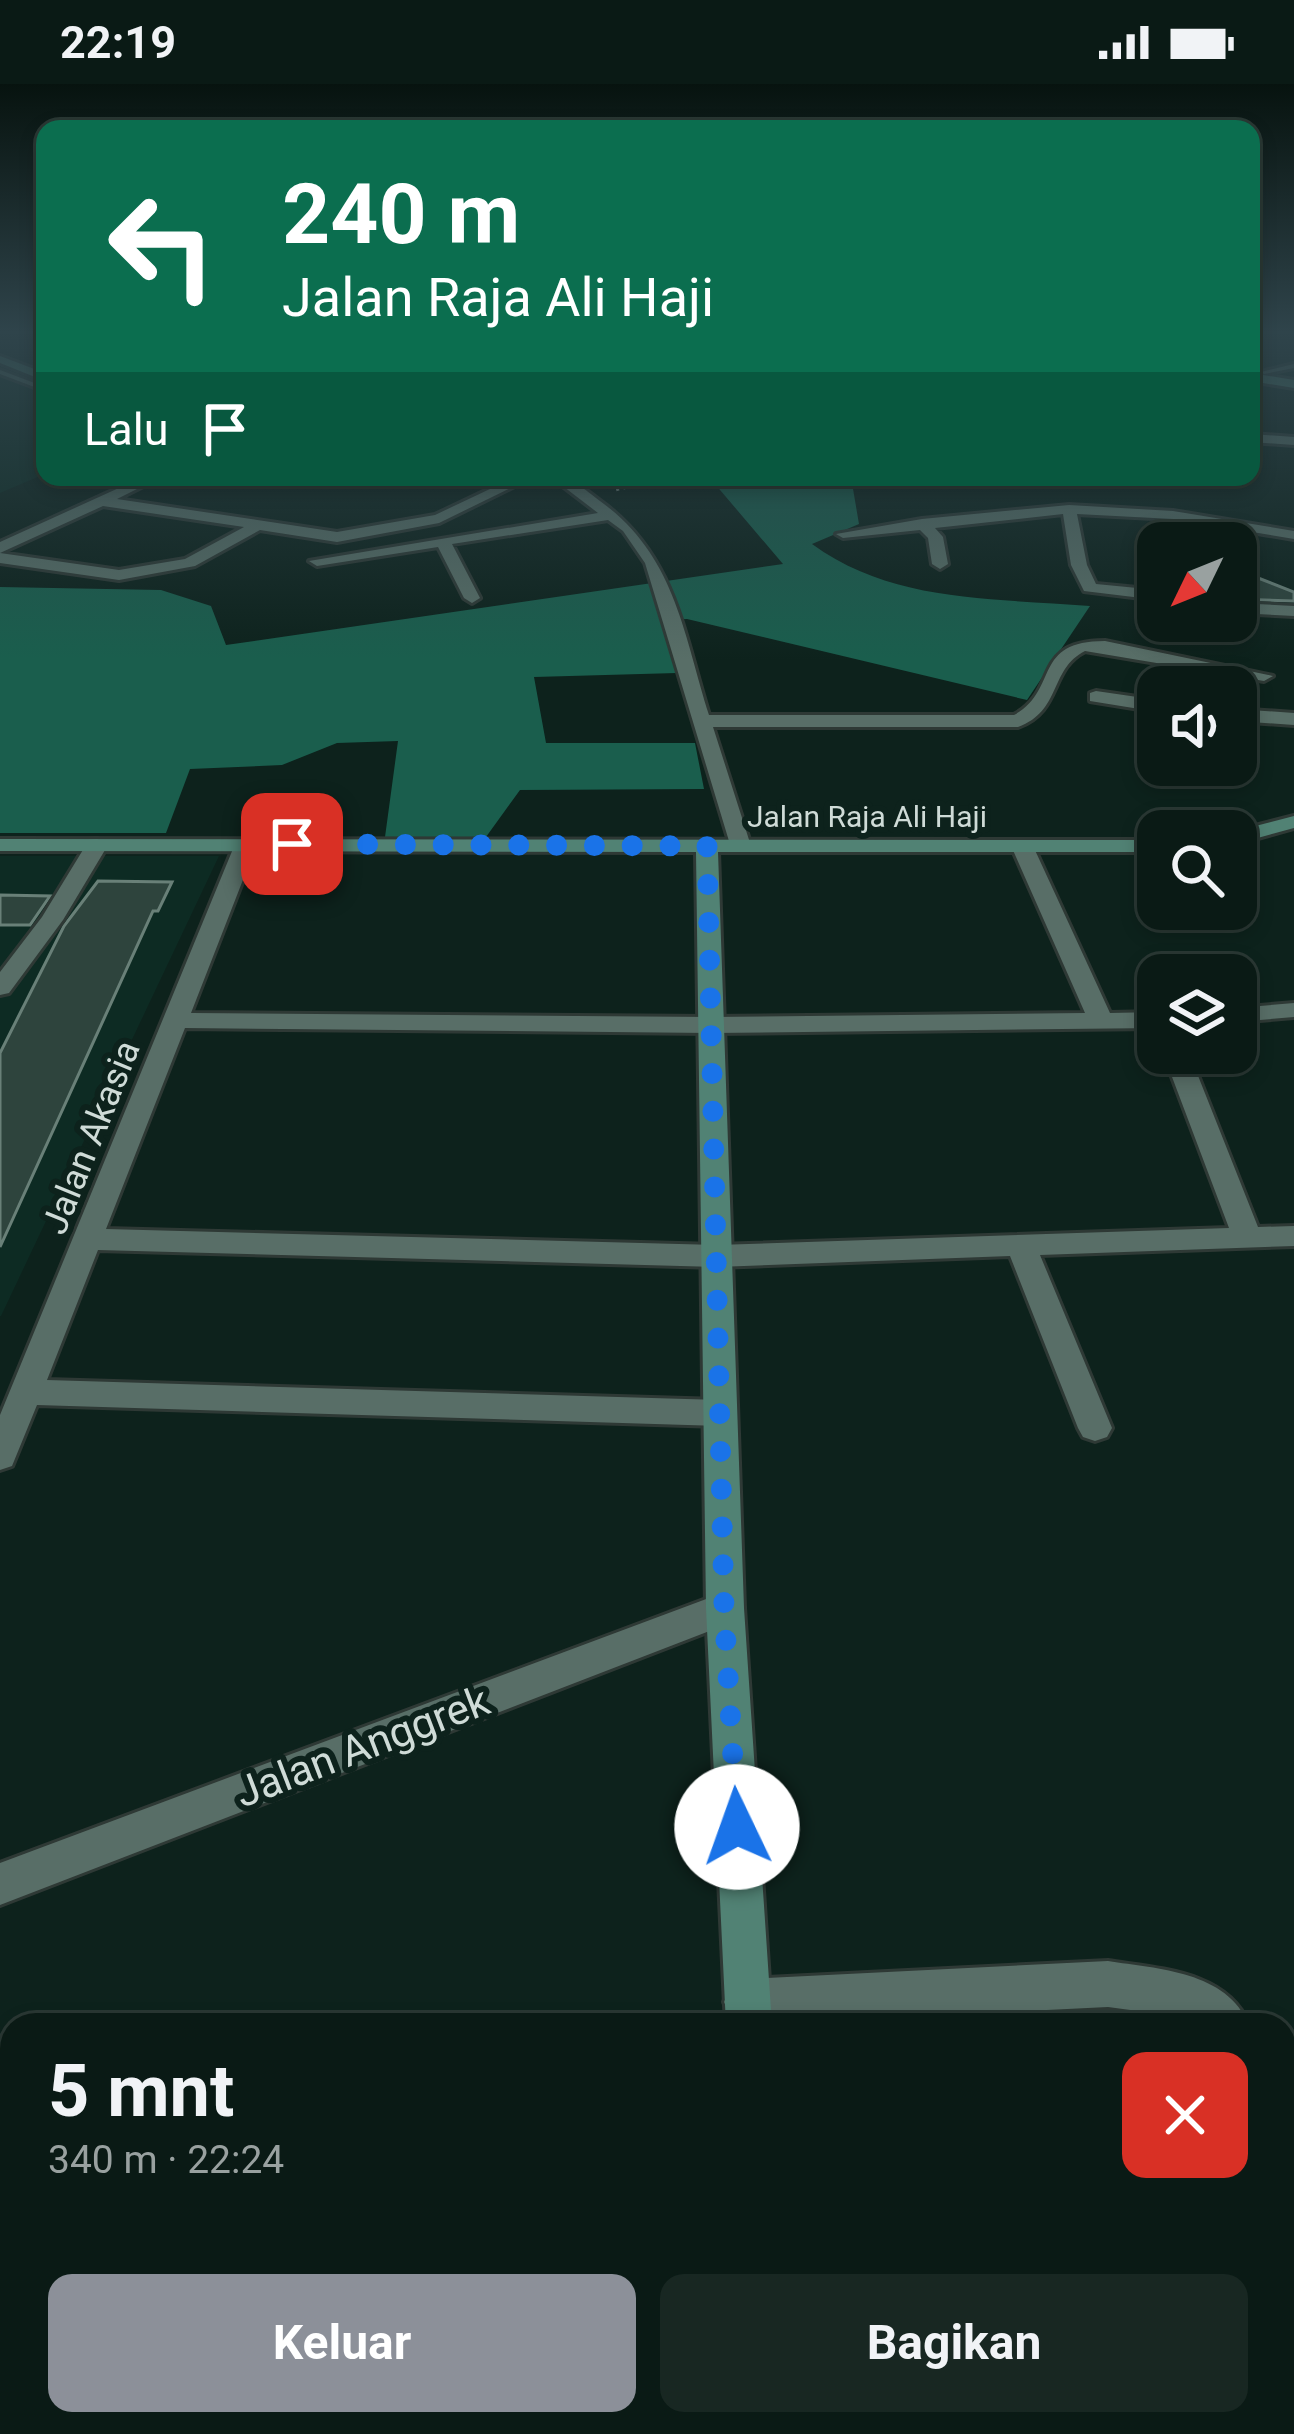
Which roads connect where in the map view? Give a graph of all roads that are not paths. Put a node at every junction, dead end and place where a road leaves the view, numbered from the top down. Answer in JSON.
{"nodes":[{"id":1,"x":134,"y":486,"type":"edge"},
{"id":2,"x":507,"y":486,"type":"edge"},
{"id":3,"x":569,"y":486,"type":"edge"},
{"id":4,"x":100,"y":501,"type":"junction"},
{"id":5,"x":1069,"y":508,"type":"junction"},
{"id":6,"x":612,"y":515,"type":"junction"},
{"id":7,"x":922,"y":523,"type":"junction"},
{"id":8,"x":254,"y":528,"type":"junction"},
{"id":9,"x":843,"y":534,"type":"dead end"},
{"id":10,"x":1294,"y":535,"type":"edge"},
{"id":11,"x":443,"y":542,"type":"junction"},
{"id":12,"x":0,"y":548,"type":"edge"},
{"id":13,"x":0,"y":558,"type":"edge"},
{"id":14,"x":317,"y":561,"type":"dead end"},
{"id":15,"x":940,"y":564,"type":"dead end"},
{"id":16,"x":1137,"y":593,"type":"edge"},
{"id":17,"x":472,"y":598,"type":"dead end"},
{"id":18,"x":1257,"y":609,"type":"edge"},
{"id":19,"x":1294,"y":611,"type":"edge"},
{"id":20,"x":1264,"y":676,"type":"dead end"},
{"id":21,"x":1096,"y":697,"type":"dead end"},
{"id":22,"x":1137,"y":703,"type":"edge"},
{"id":23,"x":1257,"y":716,"type":"edge"},
{"id":24,"x":1294,"y":719,"type":"edge"},
{"id":25,"x":701,"y":721,"type":"junction"},
{"id":26,"x":1294,"y":822,"type":"edge"},
{"id":27,"x":1257,"y":832,"type":"edge"},
{"id":28,"x":98,"y":844,"type":"junction"},
{"id":29,"x":245,"y":844,"type":"junction"},
{"id":30,"x":0,"y":845,"type":"edge"},
{"id":31,"x":724,"y":846,"type":"junction"},
{"id":32,"x":1137,"y":846,"type":"edge"},
{"id":33,"x":1024,"y":848,"type":"junction"},
{"id":34,"x":0,"y":988,"type":"edge"},
{"id":35,"x":1294,"y":1010,"type":"edge"},
{"id":36,"x":1257,"y":1013,"type":"edge"},
{"id":37,"x":176,"y":1019,"type":"junction"},
{"id":38,"x":1137,"y":1020,"type":"edge"},
{"id":39,"x":1101,"y":1021,"type":"junction"},
{"id":40,"x":712,"y":1025,"type":"junction"},
{"id":41,"x":1184,"y":1074,"type":"edge"},
{"id":42,"x":89,"y":1239,"type":"junction"},
{"id":43,"x":1248,"y":1240,"type":"junction"},
{"id":44,"x":1291,"y":1240,"type":"edge"},
{"id":45,"x":1021,"y":1246,"type":"junction"},
{"id":46,"x":717,"y":1256,"type":"junction"},
{"id":47,"x":26,"y":1392,"type":"junction"},
{"id":48,"x":720,"y":1413,"type":"junction"},
{"id":49,"x":1095,"y":1428,"type":"dead end"},
{"id":50,"x":0,"y":1456,"type":"edge"},
{"id":51,"x":724,"y":1608,"type":"junction"},
{"id":52,"x":0,"y":1884,"type":"edge"},
{"id":53,"x":748,"y":2013,"type":"edge"},
{"id":54,"x":760,"y":2013,"type":"edge"},
{"id":55,"x":1209,"y":2013,"type":"edge"}],
"edges":[{"from":1,"to":4,"type":"street"},
{"from":2,"to":8,"type":"street"},
{"from":3,"to":6,"type":"street"},
{"from":4,"to":8,"type":"street"},
{"from":4,"to":12,"type":"street"},
{"from":5,"to":7,"type":"street"},
{"from":5,"to":10,"type":"street"},
{"from":5,"to":16,"type":"street"},
{"from":6,"to":11,"type":"street"},
{"from":6,"to":25,"type":"street"},
{"from":7,"to":9,"type":"street"},
{"from":7,"to":15,"type":"street"},
{"from":8,"to":13,"type":"street"},
{"from":11,"to":14,"type":"street"},
{"from":11,"to":17,"type":"street"},
{"from":18,"to":19,"type":"street"},
{"from":20,"to":25,"type":"street"},
{"from":21,"to":22,"type":"street"},
{"from":23,"to":24,"type":"street"},
{"from":25,"to":31,"type":"street"},
{"from":26,"to":27,"type":"street"},
{"from":28,"to":29,"type":"street","name":"Jalan Raja Ali Haji"},
{"from":28,"to":30,"type":"street","name":"Jalan Raja Ali Haji"},
{"from":28,"to":34,"type":"street"},
{"from":29,"to":31,"type":"street","name":"Jalan Raja Ali Haji"},
{"from":29,"to":37,"type":"street","name":"Jalan Akasia"},
{"from":31,"to":33,"type":"street","name":"Jalan Raja Ali Haji"},
{"from":31,"to":40,"type":"street"},
{"from":32,"to":33,"type":"street","name":"Jalan Raja Ali Haji"},
{"from":33,"to":39,"type":"street"},
{"from":35,"to":36,"type":"street"},
{"from":37,"to":40,"type":"street"},
{"from":37,"to":42,"type":"street","name":"Jalan Akasia"},
{"from":38,"to":39,"type":"street"},
{"from":39,"to":40,"type":"street"},
{"from":40,"to":46,"type":"street"},
{"from":41,"to":43,"type":"street"},
{"from":42,"to":46,"type":"street"},
{"from":42,"to":47,"type":"street","name":"Jalan Akasia"},
{"from":43,"to":44,"type":"street"},
{"from":43,"to":45,"type":"street"},
{"from":45,"to":46,"type":"street"},
{"from":45,"to":49,"type":"street"},
{"from":46,"to":48,"type":"street"},
{"from":47,"to":48,"type":"street"},
{"from":47,"to":50,"type":"street","name":"Jalan Akasia"},
{"from":48,"to":51,"type":"street"},
{"from":51,"to":52,"type":"street","name":"Jalan Anggrek"},
{"from":51,"to":53,"type":"street"},
{"from":54,"to":55,"type":"street"}]}
